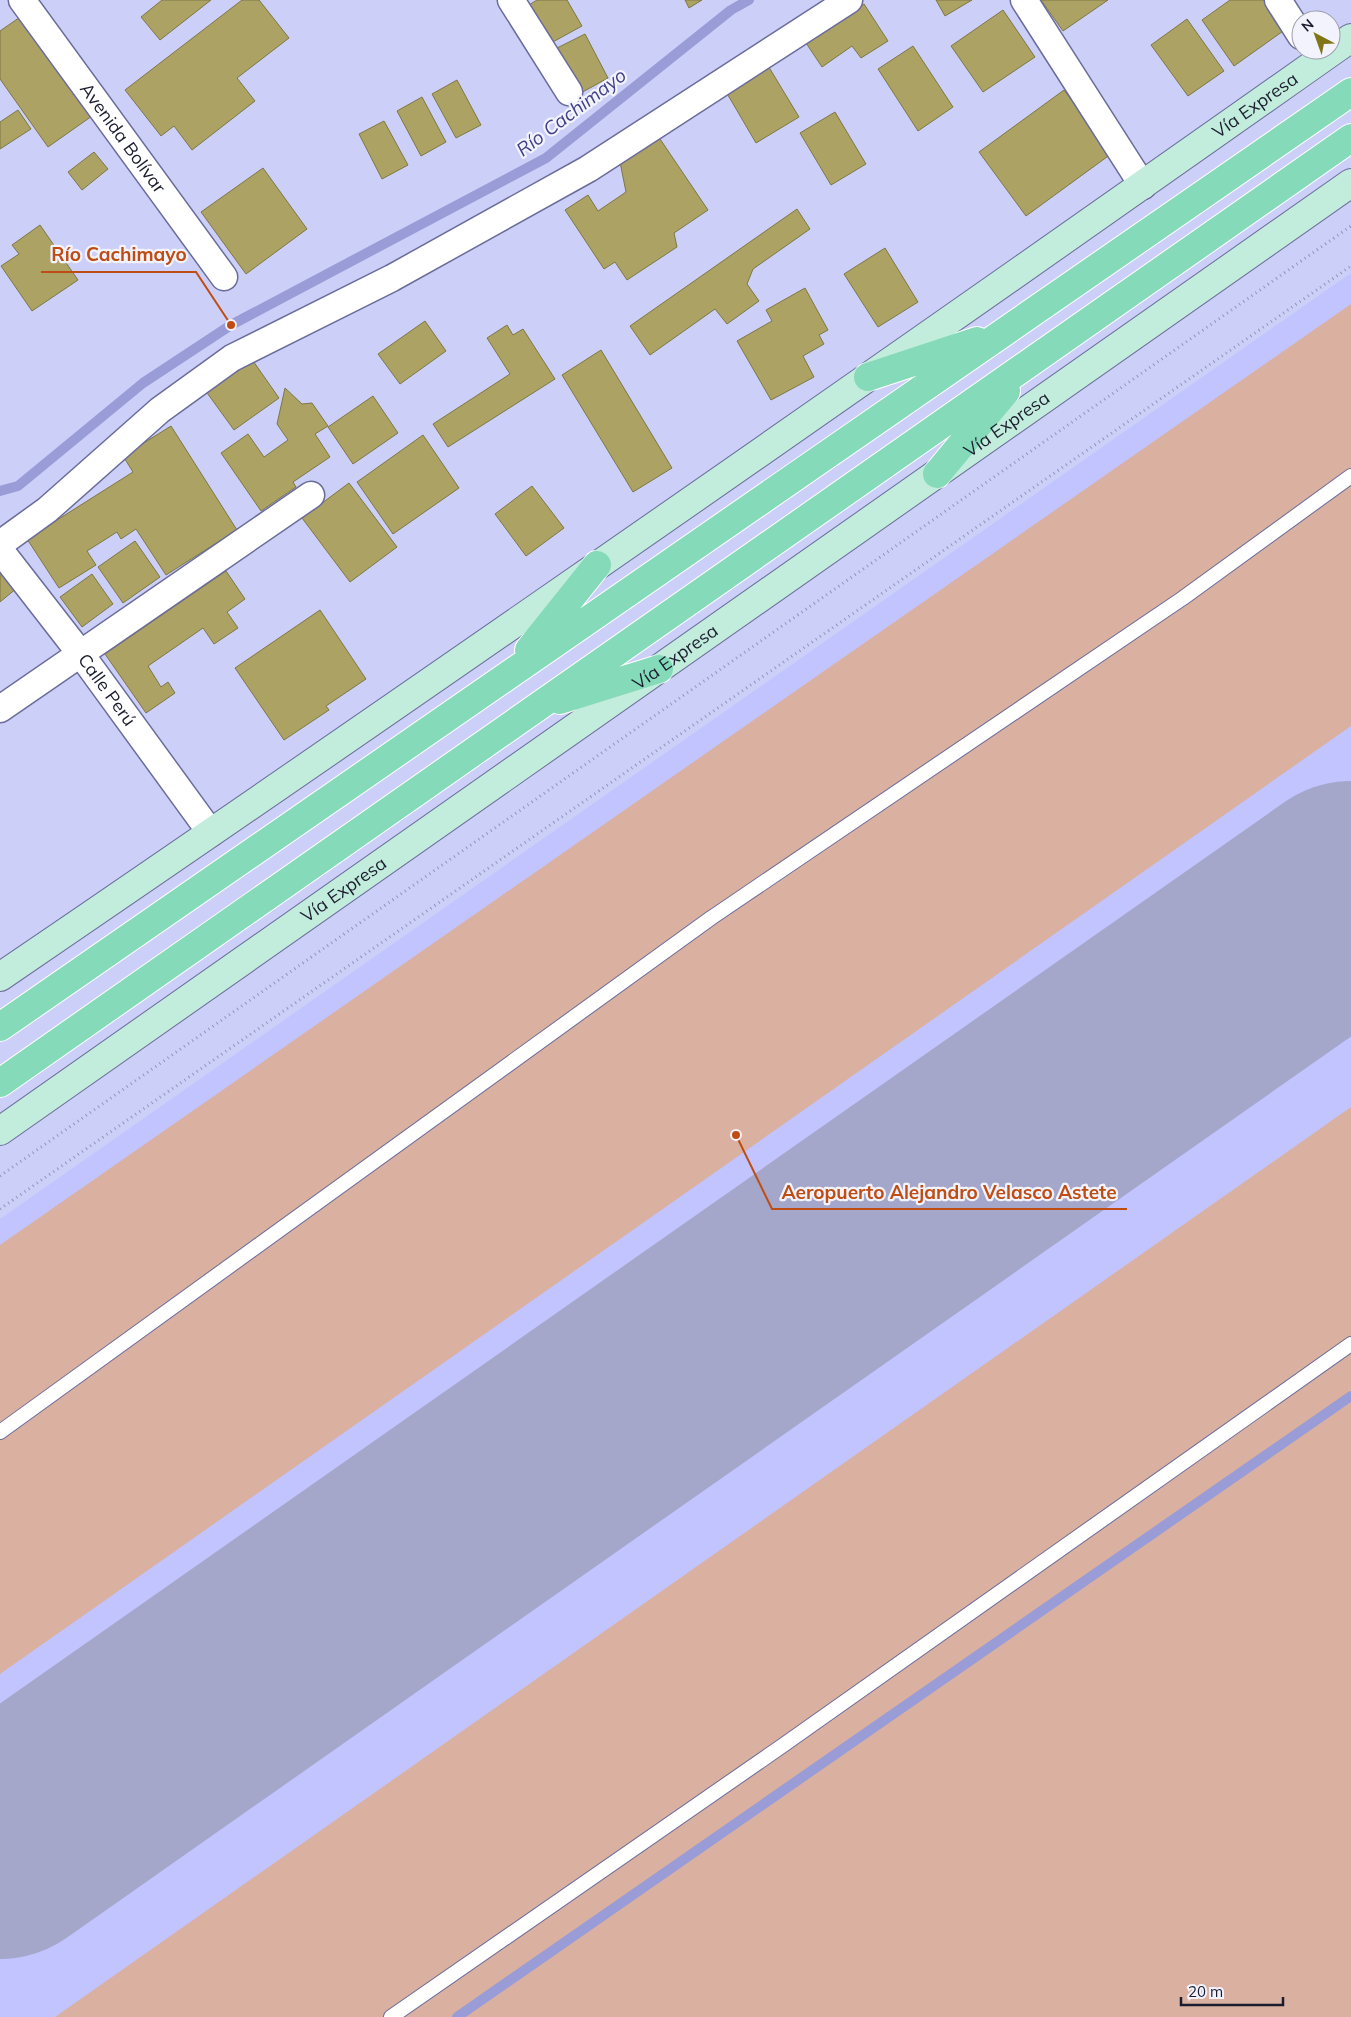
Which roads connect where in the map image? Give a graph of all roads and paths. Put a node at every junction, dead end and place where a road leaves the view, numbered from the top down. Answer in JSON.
{"nodes":[{"id":1,"x":12,"y":0,"type":"edge"},
{"id":2,"x":22,"y":0,"type":"edge"},
{"id":3,"x":511,"y":0,"type":"edge"},
{"id":4,"x":849,"y":0,"type":"edge"},
{"id":5,"x":1024,"y":0,"type":"edge"},
{"id":6,"x":1278,"y":0,"type":"edge"},
{"id":7,"x":0,"y":7,"type":"edge"},
{"id":8,"x":1291,"y":20,"type":"edge"},
{"id":9,"x":1309,"y":60,"type":"edge"},
{"id":10,"x":569,"y":92,"type":"dead end"},
{"id":11,"x":1351,"y":92,"type":"edge"},
{"id":12,"x":1351,"y":138,"type":"edge"},
{"id":13,"x":1351,"y":183,"type":"edge"},
{"id":14,"x":1143,"y":186,"type":"junction"},
{"id":15,"x":1351,"y":226,"type":"edge"},
{"id":16,"x":1351,"y":266,"type":"edge"},
{"id":17,"x":224,"y":277,"type":"dead end"},
{"id":18,"x":1007,"y":331,"type":"junction"},
{"id":19,"x":1029,"y":363,"type":"junction"},
{"id":20,"x":868,"y":377,"type":"junction"},
{"id":21,"x":937,"y":474,"type":"junction"},
{"id":22,"x":1351,"y":476,"type":"edge"},
{"id":23,"x":311,"y":495,"type":"dead end"},
{"id":24,"x":0,"y":544,"type":"edge"},
{"id":25,"x":0,"y":550,"type":"edge"},
{"id":26,"x":597,"y":565,"type":"junction"},
{"id":27,"x":80,"y":654,"type":"junction"},
{"id":28,"x":659,"y":669,"type":"junction"},
{"id":29,"x":511,"y":673,"type":"junction"},
{"id":30,"x":535,"y":708,"type":"junction"},
{"id":31,"x":0,"y":709,"type":"edge"},
{"id":32,"x":211,"y":833,"type":"junction"},
{"id":33,"x":0,"y":977,"type":"edge"},
{"id":34,"x":0,"y":1027,"type":"edge"},
{"id":35,"x":0,"y":1083,"type":"edge"},
{"id":36,"x":0,"y":1131,"type":"edge"},
{"id":37,"x":0,"y":1176,"type":"edge"},
{"id":38,"x":0,"y":1209,"type":"edge"},
{"id":39,"x":1351,"y":1344,"type":"edge"},
{"id":40,"x":0,"y":1432,"type":"edge"},
{"id":41,"x":391,"y":2017,"type":"edge"}],
"edges":[{"from":1,"to":7,"type":"street"},
{"from":2,"to":17,"type":"street","name":"Avenida Bolívar"},
{"from":3,"to":10,"type":"street"},
{"from":4,"to":24,"type":"street"},
{"from":5,"to":14,"type":"street"},
{"from":6,"to":8,"type":"street"},
{"from":9,"to":14,"type":"main road","name":"Vía Expresa"},
{"from":11,"to":18,"type":"main road"},
{"from":12,"to":19,"type":"main road"},
{"from":13,"to":21,"type":"main road","name":"Vía Expresa"},
{"from":14,"to":20,"type":"main road","name":"Vía Expresa"},
{"from":15,"to":37,"type":"path"},
{"from":16,"to":38,"type":"path"},
{"from":18,"to":20,"type":"main road"},
{"from":18,"to":29,"type":"main road"},
{"from":19,"to":21,"type":"main road"},
{"from":19,"to":30,"type":"main road"},
{"from":20,"to":26,"type":"main road","name":"Vía Expresa"},
{"from":21,"to":28,"type":"main road","name":"Vía Expresa"},
{"from":22,"to":40,"type":"lane"},
{"from":23,"to":27,"type":"street"},
{"from":25,"to":27,"type":"street","name":"Calle Perú"},
{"from":26,"to":29,"type":"main road"},
{"from":26,"to":32,"type":"main road","name":"Vía Expresa"},
{"from":27,"to":31,"type":"street"},
{"from":27,"to":32,"type":"street","name":"Calle Perú"},
{"from":28,"to":30,"type":"main road"},
{"from":28,"to":36,"type":"main road","name":"Vía Expresa"},
{"from":29,"to":34,"type":"main road"},
{"from":30,"to":35,"type":"main road"},
{"from":32,"to":33,"type":"main road","name":"Vía Expresa"},
{"from":39,"to":41,"type":"lane"}]}
